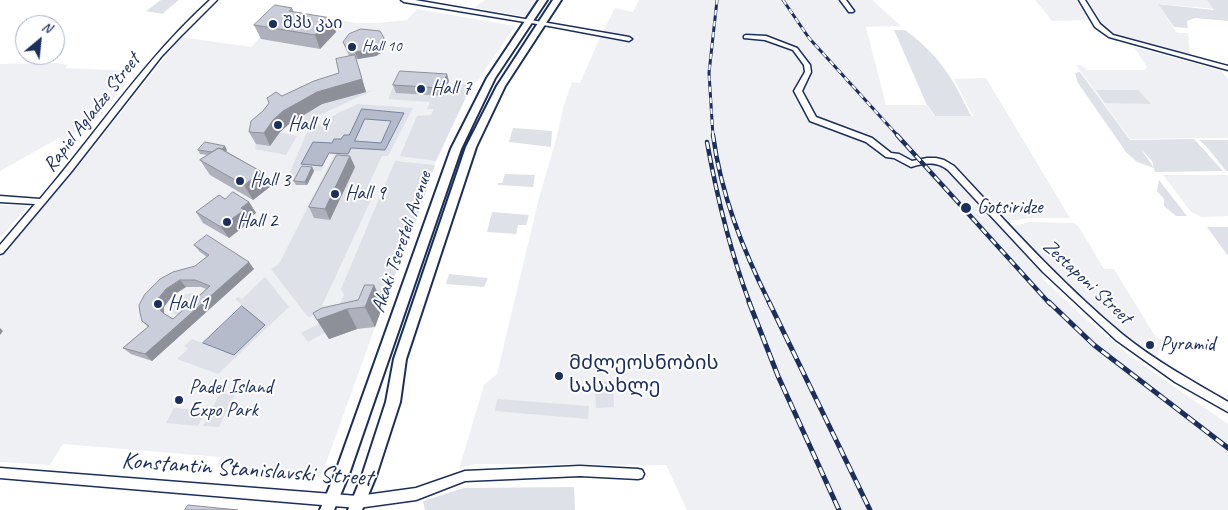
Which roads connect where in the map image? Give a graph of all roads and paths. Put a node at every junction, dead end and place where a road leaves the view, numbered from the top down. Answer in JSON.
{"nodes":[{"id":1,"x":214,"y":0,"type":"edge"},
{"id":2,"x":404,"y":0,"type":"edge"},
{"id":3,"x":543,"y":0,"type":"edge"},
{"id":4,"x":557,"y":0,"type":"edge"},
{"id":5,"x":843,"y":0,"type":"edge"},
{"id":6,"x":1082,"y":0,"type":"edge"},
{"id":7,"x":851,"y":11,"type":"dead end"},
{"id":8,"x":528,"y":20,"type":"junction"},
{"id":9,"x":542,"y":22,"type":"junction"},
{"id":10,"x":746,"y":37,"type":"dead end"},
{"id":11,"x":629,"y":39,"type":"dead end"},
{"id":12,"x":1226,"y":69,"type":"edge"},
{"id":13,"x":0,"y":199,"type":"edge"},
{"id":14,"x":42,"y":202,"type":"junction"},
{"id":15,"x":0,"y":251,"type":"edge"},
{"id":16,"x":1228,"y":407,"type":"edge"},
{"id":17,"x":0,"y":473,"type":"edge"},
{"id":18,"x":638,"y":474,"type":"dead end"},
{"id":19,"x":330,"y":505,"type":"edge"},
{"id":20,"x":357,"y":506,"type":"edge"}],
"edges":[{"from":1,"to":14,"type":"street","name":"Rapiel Agladze Street"},
{"from":2,"to":8,"type":"street"},
{"from":3,"to":8,"type":"main road","name":"Akaki Tsereteli Avenue"},
{"from":4,"to":9,"type":"main road","name":"Akaki Tsereteli Avenue"},
{"from":5,"to":7,"type":"street"},
{"from":6,"to":12,"type":"street"},
{"from":8,"to":9,"type":"street"},
{"from":8,"to":19,"type":"main road","name":"Akaki Tsereteli Avenue"},
{"from":9,"to":11,"type":"street"},
{"from":9,"to":20,"type":"main road","name":"Akaki Tsereteli Avenue"},
{"from":10,"to":16,"type":"street","name":"Zestaponi Street"},
{"from":13,"to":14,"type":"street"},
{"from":14,"to":15,"type":"street","name":"Rapiel Agladze Street"},
{"from":17,"to":19,"type":"street","name":"Konstantin Stanislavski Street"},
{"from":18,"to":20,"type":"street","name":"Konstantin Stanislavski Street"},
{"from":19,"to":20,"type":"street","name":"Konstantin Stanislavski Street"}]}
